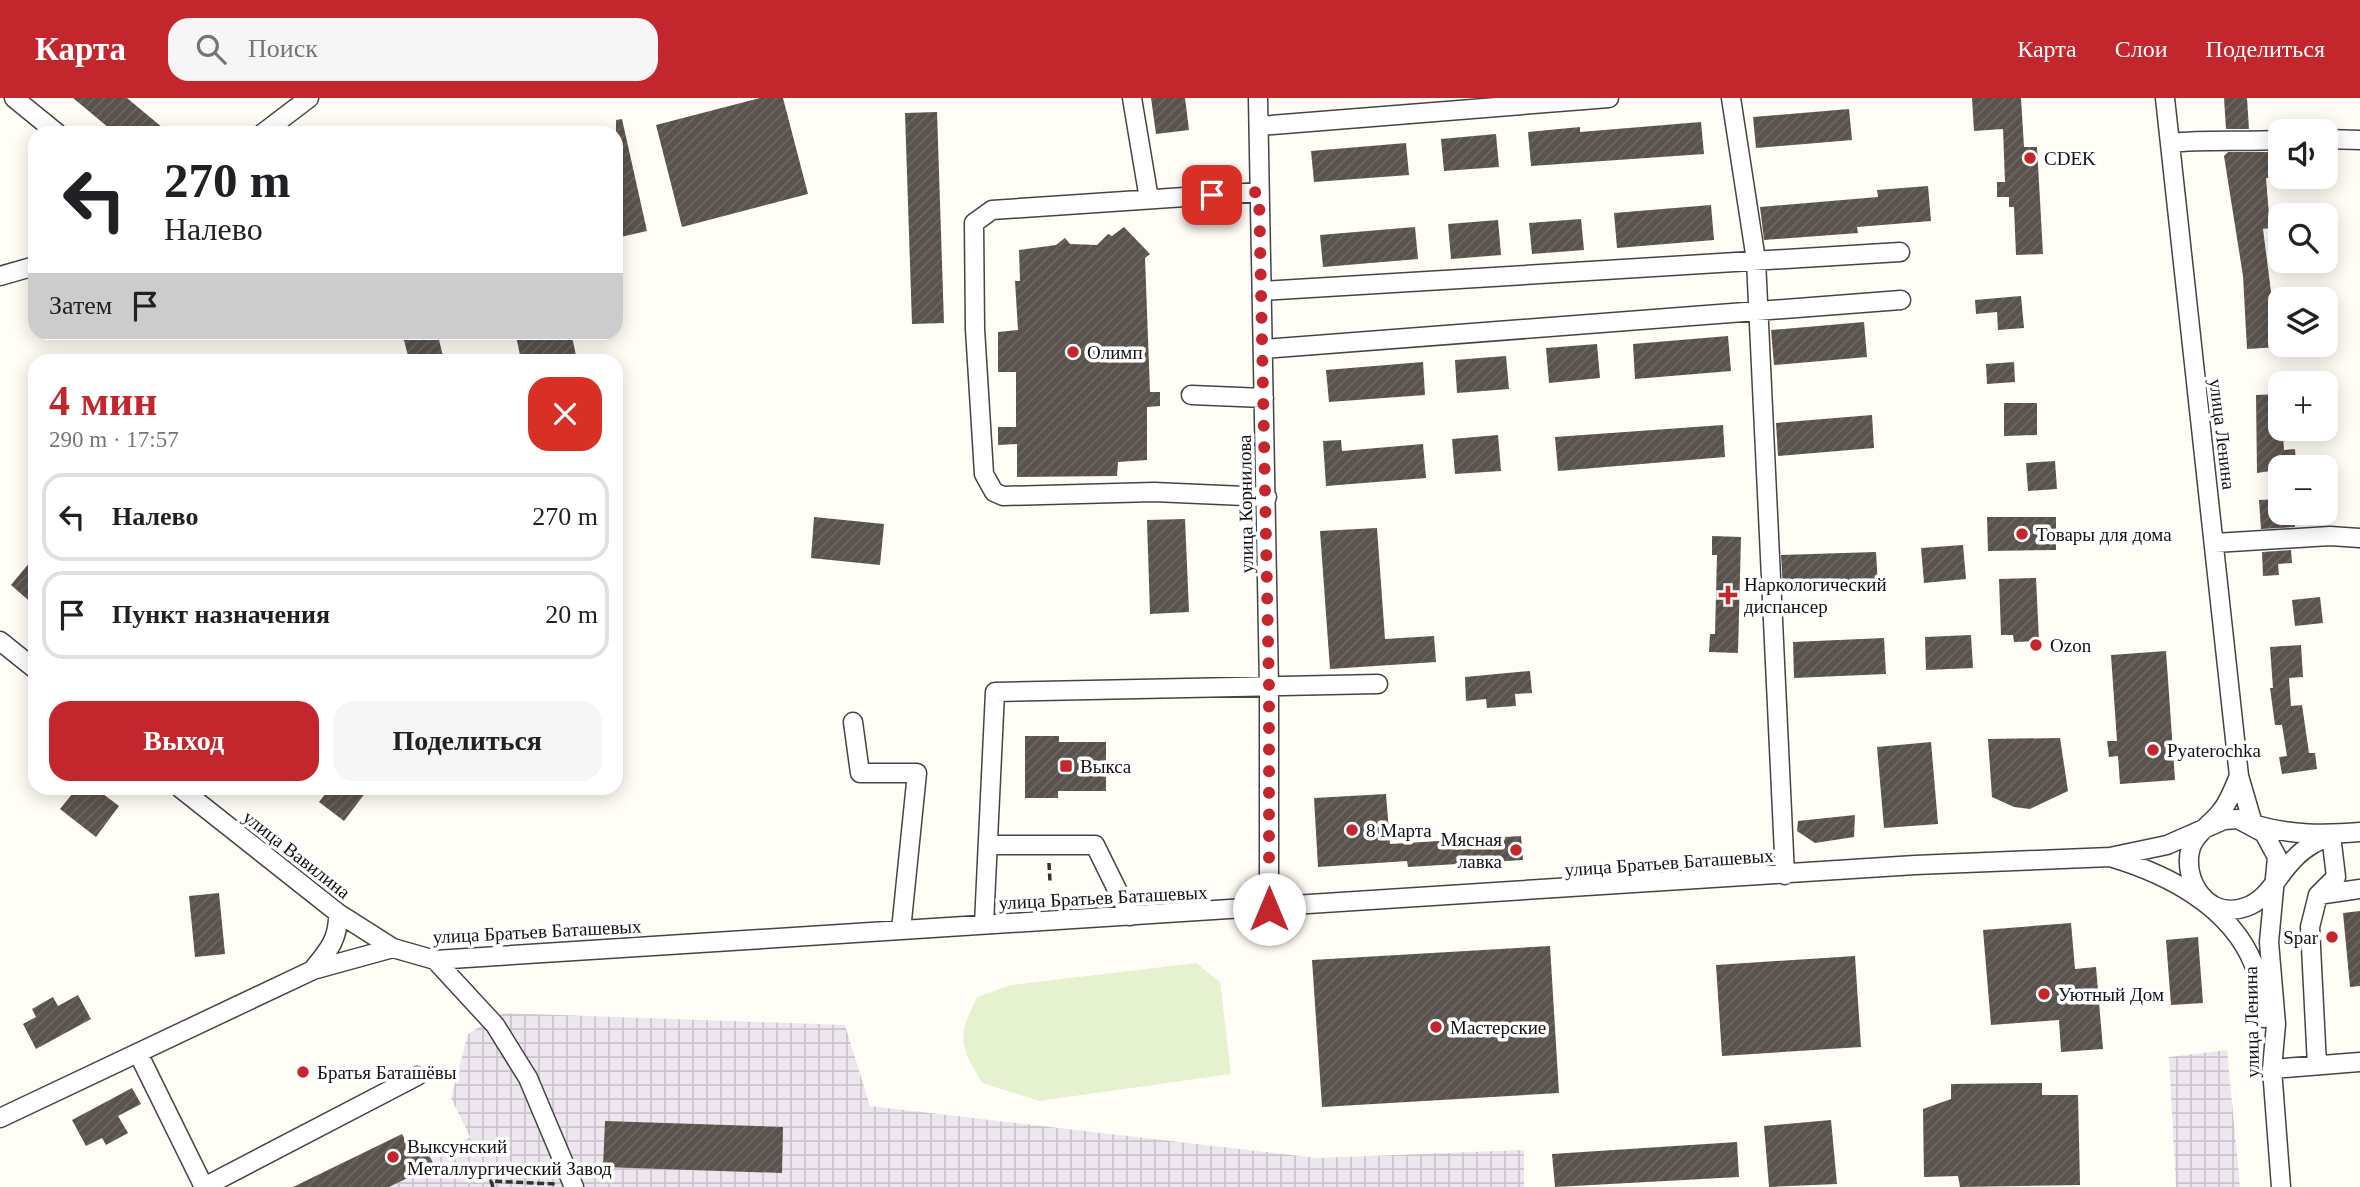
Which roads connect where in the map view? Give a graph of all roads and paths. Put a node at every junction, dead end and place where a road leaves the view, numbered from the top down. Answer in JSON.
{"nodes":[{"id":1,"x":14,"y":98,"type":"edge"},
{"id":2,"x":309,"y":98,"type":"edge"},
{"id":3,"x":1132,"y":98,"type":"edge"},
{"id":4,"x":1258,"y":98,"type":"edge"},
{"id":5,"x":1609,"y":98,"type":"edge"},
{"id":6,"x":1731,"y":98,"type":"edge"},
{"id":7,"x":2165,"y":98,"type":"edge"},
{"id":8,"x":48,"y":126,"type":"edge"},
{"id":9,"x":271,"y":126,"type":"edge"},
{"id":10,"x":1259,"y":126,"type":"junction"},
{"id":11,"x":2338,"y":139,"type":"edge"},
{"id":12,"x":2360,"y":140,"type":"edge"},
{"id":13,"x":2268,"y":141,"type":"edge"},
{"id":14,"x":2170,"y":143,"type":"junction"},
{"id":15,"x":1259,"y":192,"type":"junction"},
{"id":16,"x":1149,"y":199,"type":"junction"},
{"id":17,"x":1900,"y":252,"type":"dead end"},
{"id":18,"x":1756,"y":260,"type":"junction"},
{"id":19,"x":28,"y":268,"type":"edge"},
{"id":20,"x":0,"y":276,"type":"edge"},
{"id":21,"x":1263,"y":291,"type":"junction"},
{"id":22,"x":1900,"y":300,"type":"dead end"},
{"id":23,"x":1758,"y":310,"type":"junction"},
{"id":24,"x":1264,"y":349,"type":"junction"},
{"id":25,"x":1191,"y":395,"type":"dead end"},
{"id":26,"x":1264,"y":398,"type":"junction"},
{"id":27,"x":1266,"y":497,"type":"junction"},
{"id":28,"x":2360,"y":538,"type":"edge"},
{"id":29,"x":2215,"y":543,"type":"junction"},
{"id":30,"x":0,"y":641,"type":"edge"},
{"id":31,"x":28,"y":663,"type":"edge"},
{"id":32,"x":1378,"y":684,"type":"dead end"},
{"id":33,"x":1269,"y":687,"type":"junction"},
{"id":34,"x":853,"y":722,"type":"dead end"},
{"id":35,"x":2239,"y":776,"type":"junction"},
{"id":36,"x":189,"y":795,"type":"edge"},
{"id":37,"x":2253,"y":824,"type":"junction"},
{"id":38,"x":2206,"y":827,"type":"junction"},
{"id":39,"x":2360,"y":832,"type":"edge"},
{"id":40,"x":2331,"y":835,"type":"junction"},
{"id":41,"x":988,"y":845,"type":"junction"},
{"id":42,"x":2110,"y":857,"type":"junction"},
{"id":43,"x":1785,"y":875,"type":"junction"},
{"id":44,"x":2273,"y":884,"type":"junction"},
{"id":45,"x":2360,"y":890,"type":"edge"},
{"id":46,"x":2318,"y":895,"type":"junction"},
{"id":47,"x":2203,"y":899,"type":"junction"},
{"id":48,"x":1269,"y":909,"type":"junction"},
{"id":49,"x":338,"y":913,"type":"junction"},
{"id":50,"x":1130,"y":916,"type":"junction"},
{"id":51,"x":984,"y":924,"type":"junction"},
{"id":52,"x":901,"y":930,"type":"junction"},
{"id":53,"x":393,"y":948,"type":"junction"},
{"id":54,"x":435,"y":960,"type":"junction"},
{"id":55,"x":313,"y":970,"type":"junction"},
{"id":56,"x":138,"y":1053,"type":"junction"},
{"id":57,"x":2360,"y":1062,"type":"edge"},
{"id":58,"x":2272,"y":1064,"type":"junction"},
{"id":59,"x":2317,"y":1065,"type":"junction"},
{"id":60,"x":417,"y":1076,"type":"dead end"},
{"id":61,"x":0,"y":1118,"type":"edge"},
{"id":62,"x":574,"y":1186,"type":"edge"},
{"id":63,"x":204,"y":1187,"type":"edge"},
{"id":64,"x":493,"y":1187,"type":"edge"},
{"id":65,"x":2281,"y":1187,"type":"edge"}],
"edges":[{"from":1,"to":8,"type":"street"},
{"from":2,"to":9,"type":"street"},
{"from":3,"to":16,"type":"street"},
{"from":4,"to":10,"type":"street","name":"улица Корнилова"},
{"from":5,"to":10,"type":"street"},
{"from":6,"to":18,"type":"street"},
{"from":7,"to":14,"type":"street","name":"улица Ленина"},
{"from":10,"to":15,"type":"street","name":"улица Корнилова"},
{"from":11,"to":12,"type":"street"},
{"from":13,"to":14,"type":"street"},
{"from":14,"to":29,"type":"street","name":"улица Ленина"},
{"from":15,"to":16,"type":"street"},
{"from":15,"to":21,"type":"street","name":"улица Корнилова"},
{"from":16,"to":27,"type":"street"},
{"from":17,"to":18,"type":"street"},
{"from":18,"to":21,"type":"street"},
{"from":18,"to":23,"type":"street"},
{"from":19,"to":20,"type":"street"},
{"from":21,"to":24,"type":"street","name":"улица Корнилова"},
{"from":22,"to":23,"type":"street"},
{"from":23,"to":24,"type":"street"},
{"from":23,"to":43,"type":"street"},
{"from":24,"to":26,"type":"street","name":"улица Корнилова"},
{"from":25,"to":26,"type":"street"},
{"from":26,"to":27,"type":"street","name":"улица Корнилова"},
{"from":27,"to":33,"type":"street","name":"улица Корнилова"},
{"from":28,"to":29,"type":"street"},
{"from":29,"to":35,"type":"street","name":"улица Ленина"},
{"from":30,"to":31,"type":"street"},
{"from":32,"to":33,"type":"street"},
{"from":33,"to":41,"type":"street"},
{"from":33,"to":48,"type":"street","name":"улица Корнилова"},
{"from":34,"to":52,"type":"street"},
{"from":35,"to":37,"type":"street","name":"улица Ленина"},
{"from":35,"to":38,"type":"street"},
{"from":36,"to":49,"type":"street","name":"улица Вавилина"},
{"from":37,"to":38,"type":"street"},
{"from":37,"to":40,"type":"street"},
{"from":37,"to":44,"type":"street","name":"улица Ленина"},
{"from":38,"to":42,"type":"street","name":"улица Братьев Баташевых"},
{"from":38,"to":47,"type":"street","name":"улица Братьев Баташевых"},
{"from":39,"to":40,"type":"street"},
{"from":40,"to":44,"type":"street"},
{"from":40,"to":46,"type":"street"},
{"from":41,"to":50,"type":"street"},
{"from":41,"to":51,"type":"street"},
{"from":42,"to":43,"type":"street","name":"улица Братьев Баташевых"},
{"from":42,"to":47,"type":"street","name":"улица Братьев Баташевых"},
{"from":43,"to":48,"type":"street","name":"улица Братьев Баташевых"},
{"from":44,"to":47,"type":"street","name":"улица Братьев Баташевых"},
{"from":44,"to":58,"type":"street","name":"улица Ленина"},
{"from":45,"to":46,"type":"street"},
{"from":46,"to":59,"type":"street"},
{"from":47,"to":58,"type":"street","name":"улица Братьев Баташевых"},
{"from":48,"to":50,"type":"street","name":"улица Братьев Баташевых"},
{"from":49,"to":53,"type":"street","name":"улица Вавилина"},
{"from":49,"to":55,"type":"street"},
{"from":50,"to":51,"type":"street","name":"улица Братьев Баташевых"},
{"from":51,"to":52,"type":"street","name":"улица Братьев Баташевых"},
{"from":52,"to":54,"type":"street","name":"улица Братьев Баташевых"},
{"from":53,"to":54,"type":"street","name":"улица Братьев Баташевых"},
{"from":53,"to":55,"type":"street"},
{"from":54,"to":62,"type":"street"},
{"from":55,"to":56,"type":"street"},
{"from":56,"to":61,"type":"street"},
{"from":56,"to":63,"type":"street"},
{"from":57,"to":59,"type":"street"},
{"from":58,"to":59,"type":"street"},
{"from":58,"to":65,"type":"street","name":"улица Ленина"},
{"from":60,"to":63,"type":"street"},
{"from":62,"to":64,"type":"path"}]}
